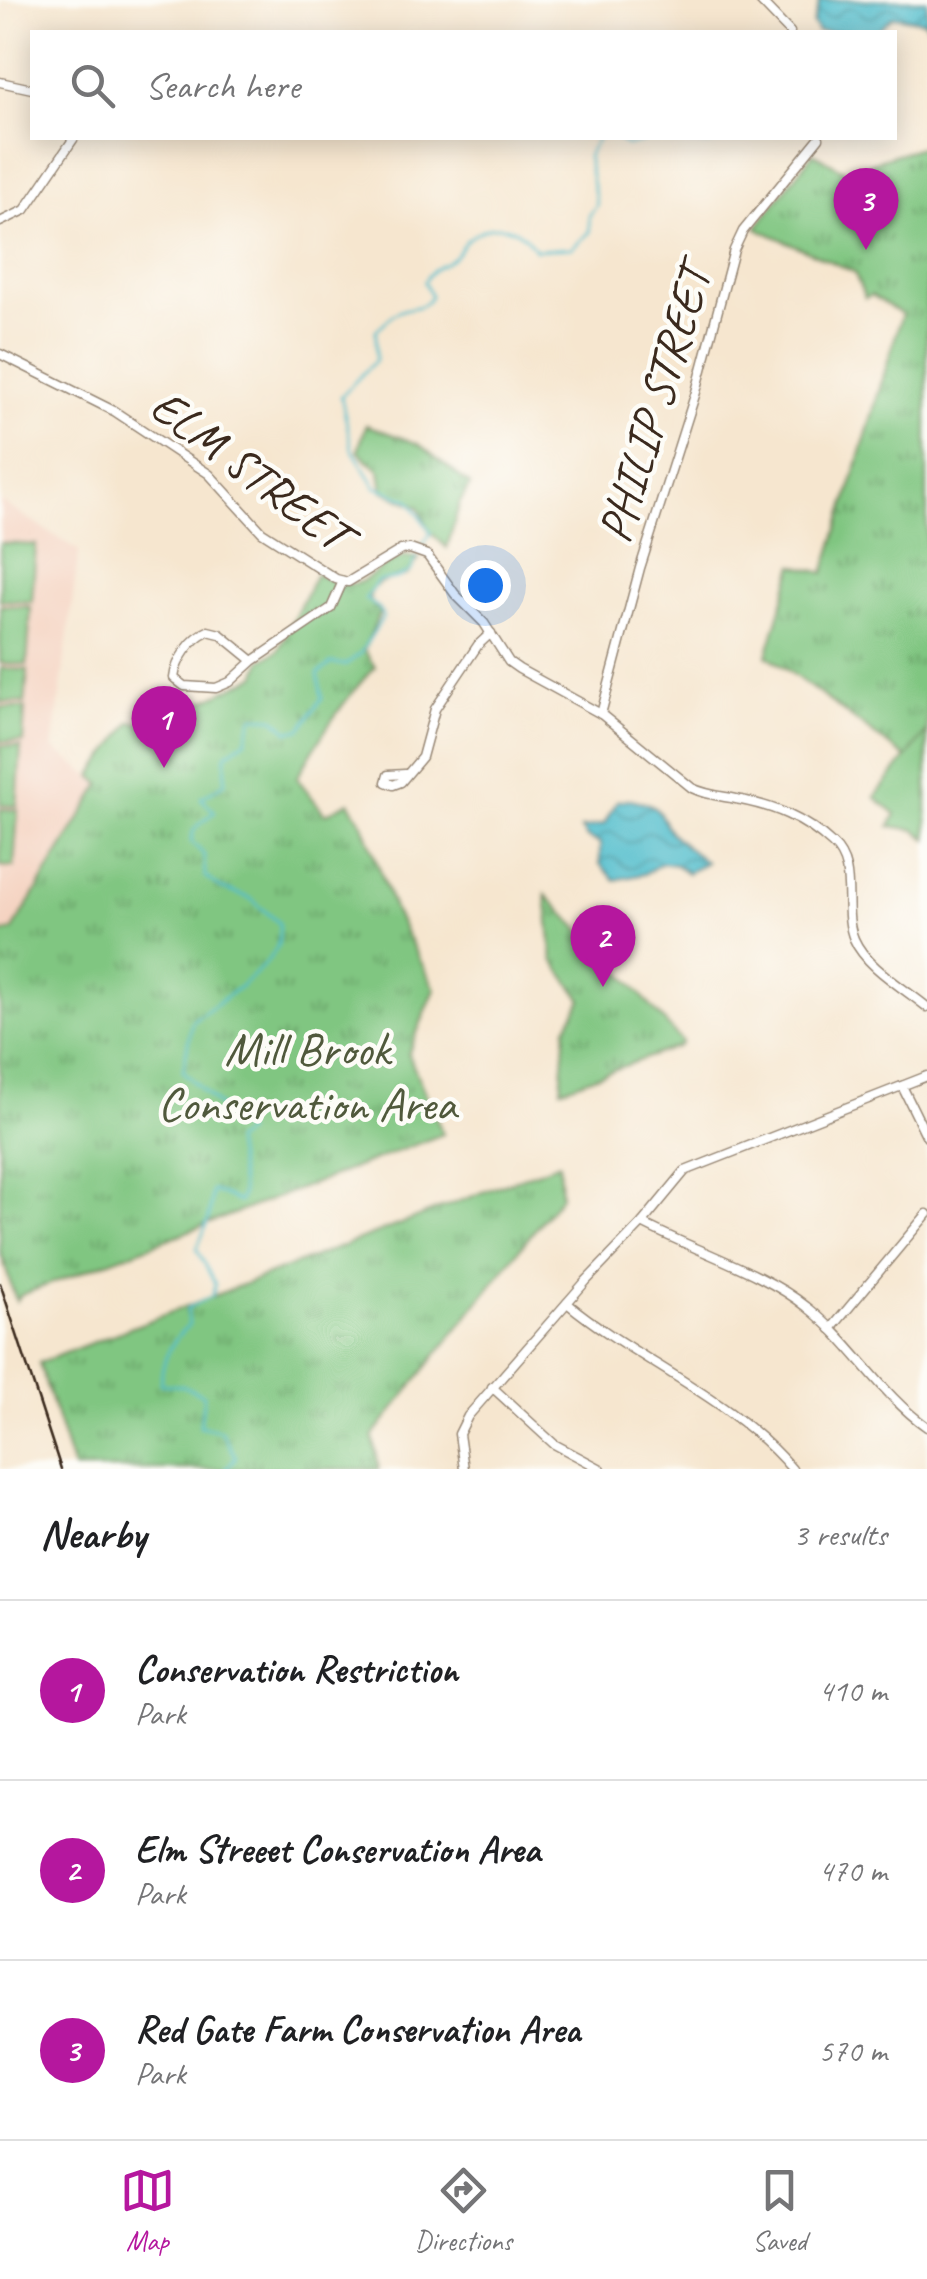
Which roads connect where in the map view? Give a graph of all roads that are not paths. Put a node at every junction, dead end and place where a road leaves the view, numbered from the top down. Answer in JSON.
{"nodes":[{"id":1,"x":759,"y":0,"type":"edge"},
{"id":2,"x":788,"y":30,"type":"edge"},
{"id":3,"x":0,"y":82,"type":"edge"},
{"id":4,"x":30,"y":90,"type":"edge"},
{"id":5,"x":73,"y":140,"type":"edge"},
{"id":6,"x":817,"y":140,"type":"edge"},
{"id":7,"x":0,"y":222,"type":"edge"},
{"id":8,"x":0,"y":354,"type":"edge"},
{"id":9,"x":344,"y":582,"type":"junction"},
{"id":10,"x":492,"y":633,"type":"junction"},
{"id":11,"x":253,"y":660,"type":"junction"},
{"id":12,"x":600,"y":714,"type":"junction"},
{"id":13,"x":405,"y":774,"type":"dead end"},
{"id":14,"x":927,"y":1006,"type":"edge"},
{"id":15,"x":927,"y":1076,"type":"edge"},
{"id":16,"x":902,"y":1086,"type":"junction"},
{"id":17,"x":927,"y":1138,"type":"edge"},
{"id":18,"x":927,"y":1214,"type":"edge"},
{"id":19,"x":642,"y":1224,"type":"junction"},
{"id":20,"x":567,"y":1303,"type":"junction"},
{"id":21,"x":831,"y":1329,"type":"junction"},
{"id":22,"x":492,"y":1387,"type":"junction"},
{"id":23,"x":927,"y":1427,"type":"edge"},
{"id":24,"x":464,"y":1469,"type":"edge"},
{"id":25,"x":601,"y":1469,"type":"edge"},
{"id":26,"x":792,"y":1469,"type":"edge"}],
"edges":[{"from":1,"to":2,"type":"street"},
{"from":3,"to":4,"type":"street"},
{"from":5,"to":7,"type":"street"},
{"from":6,"to":12,"type":"street","name":"PHILIP STREET"},
{"from":8,"to":9,"type":"street","name":"ELM STREET"},
{"from":9,"to":10,"type":"street","name":"ELM STREET"},
{"from":9,"to":11,"type":"street"},
{"from":10,"to":12,"type":"street","name":"ELM STREET"},
{"from":10,"to":13,"type":"street"},
{"from":11,"to":11,"type":"street"},
{"from":12,"to":14,"type":"street","name":"ELM STREET"},
{"from":15,"to":16,"type":"street"},
{"from":16,"to":17,"type":"street"},
{"from":16,"to":19,"type":"street"},
{"from":18,"to":21,"type":"street"},
{"from":19,"to":20,"type":"street"},
{"from":19,"to":21,"type":"street"},
{"from":20,"to":22,"type":"street"},
{"from":20,"to":26,"type":"street"},
{"from":21,"to":23,"type":"street"},
{"from":22,"to":24,"type":"street"},
{"from":22,"to":25,"type":"street"}]}
